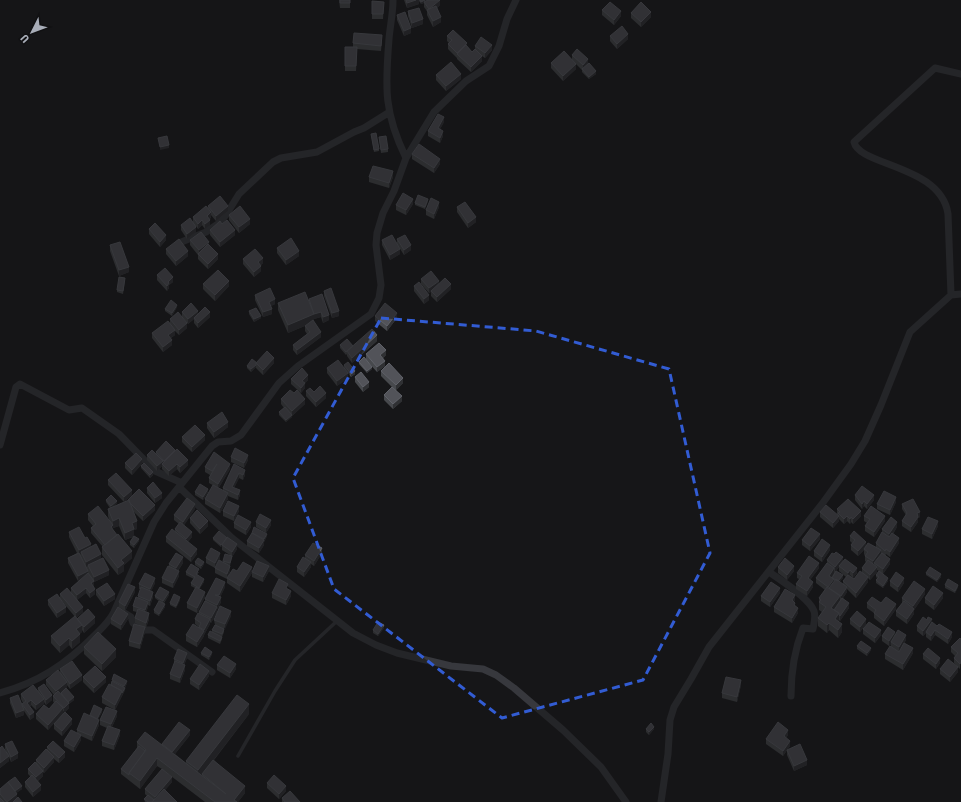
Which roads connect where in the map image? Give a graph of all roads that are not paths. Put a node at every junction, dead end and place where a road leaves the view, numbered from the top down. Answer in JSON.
{"nodes":[{"id":1,"x":393,"y":0,"type":"edge"},
{"id":2,"x":516,"y":0,"type":"edge"},
{"id":3,"x":961,"y":74,"type":"edge"},
{"id":4,"x":388,"y":113,"type":"junction"},
{"id":5,"x":406,"y":158,"type":"junction"},
{"id":6,"x":179,"y":243,"type":"edge"},
{"id":7,"x":961,"y":294,"type":"edge"},
{"id":8,"x":952,"y":295,"type":"junction"},
{"id":9,"x":0,"y":445,"type":"edge"},
{"id":10,"x":180,"y":485,"type":"junction"},
{"id":11,"x":769,"y":572,"type":"junction"},
{"id":12,"x":115,"y":608,"type":"junction"},
{"id":13,"x":337,"y":621,"type":"junction"},
{"id":14,"x":212,"y":672,"type":"dead end"},
{"id":15,"x":0,"y":693,"type":"edge"},
{"id":16,"x":791,"y":696,"type":"dead end"},
{"id":17,"x":238,"y":756,"type":"dead end"},
{"id":18,"x":626,"y":802,"type":"edge"},
{"id":19,"x":661,"y":802,"type":"edge"}],
"edges":[{"from":1,"to":4,"type":"street"},
{"from":2,"to":5,"type":"street"},
{"from":3,"to":8,"type":"street"},
{"from":4,"to":5,"type":"street"},
{"from":4,"to":6,"type":"street"},
{"from":5,"to":10,"type":"street"},
{"from":7,"to":8,"type":"street"},
{"from":8,"to":11,"type":"street"},
{"from":9,"to":10,"type":"street"},
{"from":10,"to":12,"type":"street"},
{"from":10,"to":13,"type":"street"},
{"from":11,"to":16,"type":"street"},
{"from":11,"to":19,"type":"street"},
{"from":12,"to":14,"type":"street"},
{"from":12,"to":15,"type":"street"},
{"from":13,"to":17,"type":"lane"},
{"from":13,"to":18,"type":"street"}]}
